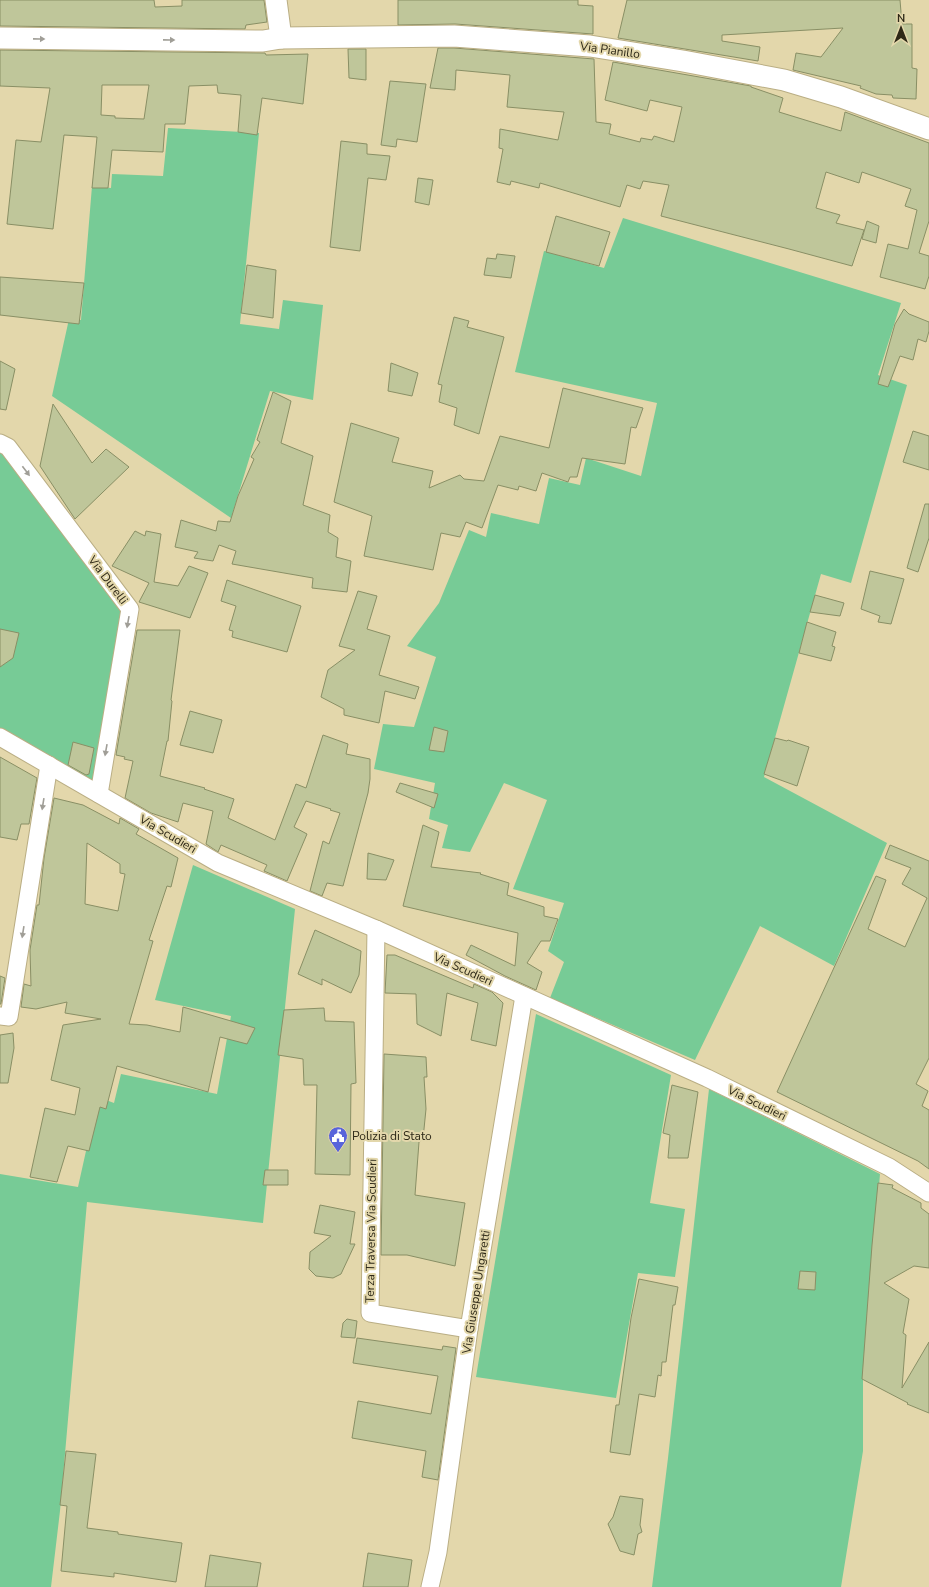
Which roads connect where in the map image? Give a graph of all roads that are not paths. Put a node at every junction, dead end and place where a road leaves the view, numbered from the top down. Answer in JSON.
{"nodes":[{"id":1,"x":276,"y":0,"type":"edge"},
{"id":2,"x":0,"y":38,"type":"edge"},
{"id":3,"x":281,"y":38,"type":"junction"},
{"id":4,"x":929,"y":129,"type":"edge"},
{"id":5,"x":0,"y":443,"type":"edge"},
{"id":6,"x":0,"y":737,"type":"edge"},
{"id":7,"x":49,"y":766,"type":"junction"},
{"id":8,"x":99,"y":794,"type":"junction"},
{"id":9,"x":376,"y":929,"type":"junction"},
{"id":10,"x":524,"y":996,"type":"junction"},
{"id":11,"x":0,"y":1016,"type":"edge"},
{"id":12,"x":929,"y":1193,"type":"edge"},
{"id":13,"x":469,"y":1329,"type":"junction"},
{"id":14,"x":430,"y":1587,"type":"edge"}],
"edges":[{"from":1,"to":3,"type":"street"},
{"from":2,"to":3,"type":"street","name":"Via Pianillo","one_way":true},
{"from":3,"to":4,"type":"street","name":"Via Pianillo"},
{"from":5,"to":8,"type":"street","name":"Via Durelli","one_way":true},
{"from":6,"to":7,"type":"street","name":"Via Scudieri"},
{"from":7,"to":8,"type":"street","name":"Via Scudieri"},
{"from":7,"to":11,"type":"street","one_way":true},
{"from":8,"to":9,"type":"street","name":"Via Scudieri"},
{"from":9,"to":10,"type":"street","name":"Via Scudieri"},
{"from":9,"to":13,"type":"street","name":"Terza Traversa Via Scudieri"},
{"from":10,"to":12,"type":"street","name":"Via Scudieri"},
{"from":10,"to":13,"type":"street","name":"Via Giuseppe Ungaretti"},
{"from":13,"to":14,"type":"street","name":"Via Giuseppe Ungaretti"}]}
